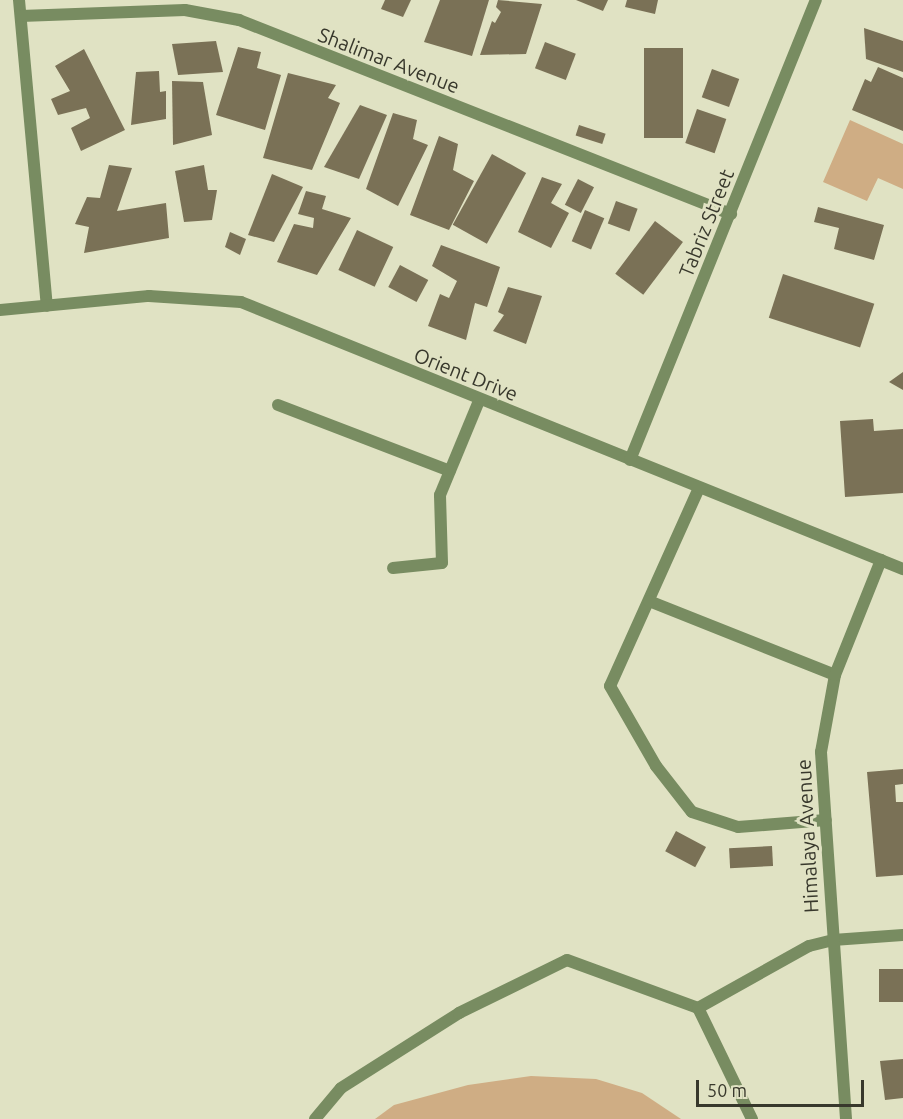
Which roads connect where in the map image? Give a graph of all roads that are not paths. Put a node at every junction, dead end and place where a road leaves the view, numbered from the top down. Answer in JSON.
{"nodes":[{"id":1,"x":19,"y":0,"type":"edge"},
{"id":2,"x":816,"y":0,"type":"edge"},
{"id":3,"x":21,"y":16,"type":"junction"},
{"id":4,"x":730,"y":214,"type":"junction"},
{"id":5,"x":47,"y":306,"type":"junction"},
{"id":6,"x":0,"y":309,"type":"edge"},
{"id":7,"x":479,"y":401,"type":"junction"},
{"id":8,"x":278,"y":405,"type":"dead end"},
{"id":9,"x":630,"y":460,"type":"junction"},
{"id":10,"x":450,"y":471,"type":"junction"},
{"id":11,"x":699,"y":488,"type":"junction"},
{"id":12,"x":881,"y":560,"type":"junction"},
{"id":13,"x":393,"y":568,"type":"dead end"},
{"id":14,"x":903,"y":569,"type":"edge"},
{"id":15,"x":649,"y":601,"type":"junction"},
{"id":16,"x":835,"y":675,"type":"junction"},
{"id":17,"x":826,"y":820,"type":"junction"},
{"id":18,"x":903,"y":935,"type":"edge"},
{"id":19,"x":833,"y":940,"type":"junction"},
{"id":20,"x":698,"y":1008,"type":"junction"},
{"id":21,"x":315,"y":1119,"type":"edge"},
{"id":22,"x":752,"y":1119,"type":"edge"},
{"id":23,"x":846,"y":1119,"type":"edge"}],
"edges":[{"from":1,"to":3,"type":"street"},
{"from":2,"to":4,"type":"street","name":"Tabriz Street"},
{"from":3,"to":4,"type":"street","name":"Shalimar Avenue"},
{"from":3,"to":5,"type":"street"},
{"from":4,"to":9,"type":"street","name":"Tabriz Street"},
{"from":5,"to":6,"type":"street","name":"Orient Drive"},
{"from":5,"to":7,"type":"street","name":"Orient Drive"},
{"from":7,"to":9,"type":"street","name":"Orient Drive"},
{"from":7,"to":10,"type":"street"},
{"from":8,"to":10,"type":"street"},
{"from":9,"to":11,"type":"street","name":"Orient Drive"},
{"from":10,"to":13,"type":"street"},
{"from":11,"to":12,"type":"street","name":"Orient Drive"},
{"from":11,"to":15,"type":"street"},
{"from":12,"to":14,"type":"street","name":"Orient Drive"},
{"from":12,"to":16,"type":"street","name":"Himalaya Avenue"},
{"from":15,"to":16,"type":"street"},
{"from":15,"to":17,"type":"street"},
{"from":16,"to":17,"type":"street","name":"Himalaya Avenue"},
{"from":17,"to":19,"type":"street","name":"Himalaya Avenue"},
{"from":18,"to":19,"type":"street"},
{"from":19,"to":20,"type":"street"},
{"from":19,"to":23,"type":"street","name":"Himalaya Avenue"},
{"from":20,"to":21,"type":"street"},
{"from":20,"to":22,"type":"street"}]}
